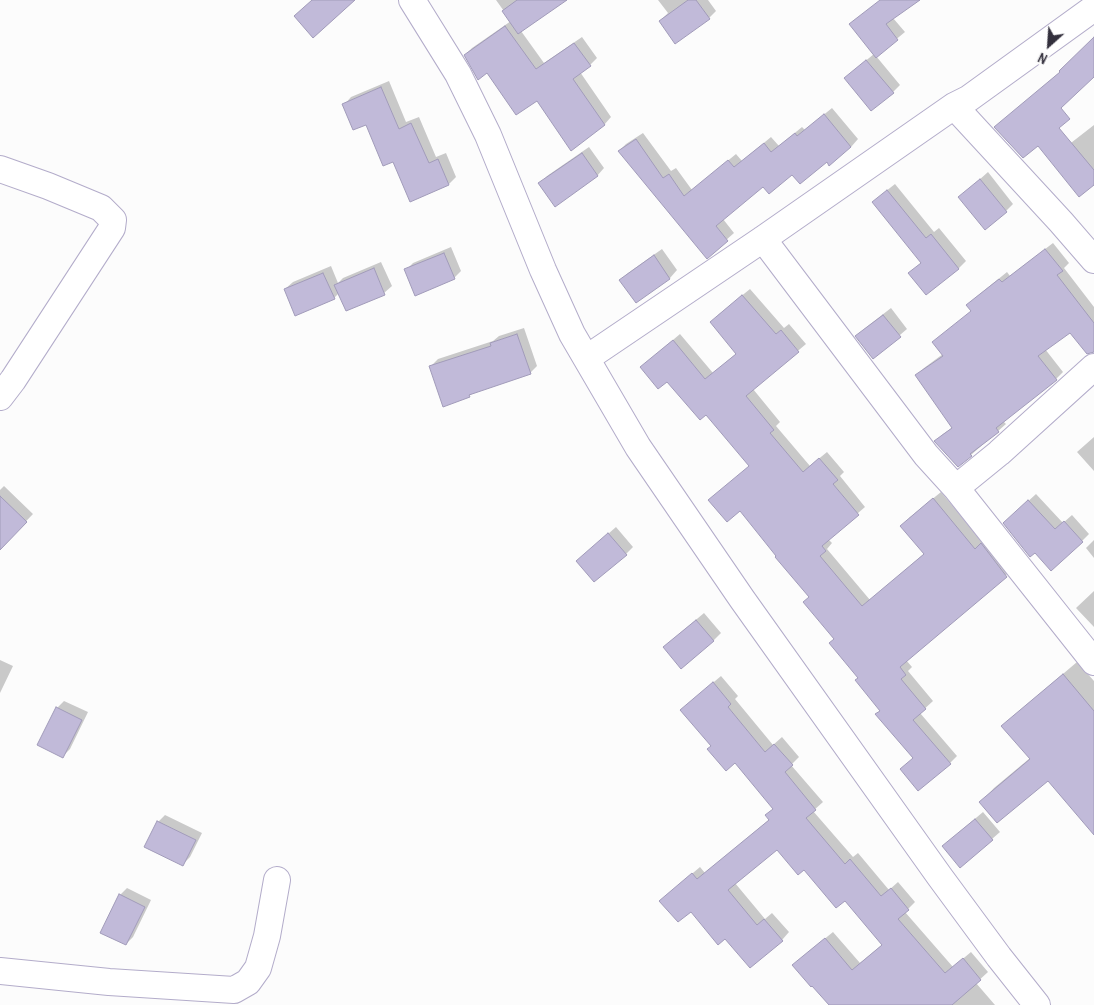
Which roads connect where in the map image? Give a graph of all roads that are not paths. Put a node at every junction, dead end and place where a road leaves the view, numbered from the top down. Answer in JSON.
{"nodes":[{"id":1,"x":412,"y":0,"type":"edge"},
{"id":2,"x":1094,"y":8,"type":"edge"},
{"id":3,"x":954,"y":106,"type":"junction"},
{"id":4,"x":0,"y":169,"type":"edge"},
{"id":5,"x":763,"y":239,"type":"junction"},
{"id":6,"x":1094,"y":260,"type":"edge"},
{"id":7,"x":587,"y":358,"type":"junction"},
{"id":8,"x":1094,"y":367,"type":"edge"},
{"id":9,"x":0,"y":397,"type":"edge"},
{"id":10,"x":956,"y":488,"type":"junction"},
{"id":11,"x":1094,"y":662,"type":"edge"},
{"id":12,"x":277,"y":880,"type":"dead end"},
{"id":13,"x":0,"y":971,"type":"edge"},
{"id":14,"x":1038,"y":1005,"type":"edge"}],
"edges":[{"from":1,"to":7,"type":"street"},
{"from":2,"to":3,"type":"street"},
{"from":3,"to":5,"type":"street"},
{"from":3,"to":6,"type":"street"},
{"from":4,"to":9,"type":"street"},
{"from":5,"to":7,"type":"street"},
{"from":5,"to":10,"type":"street"},
{"from":7,"to":14,"type":"street"},
{"from":8,"to":10,"type":"street"},
{"from":10,"to":11,"type":"street"},
{"from":12,"to":13,"type":"street"}]}
